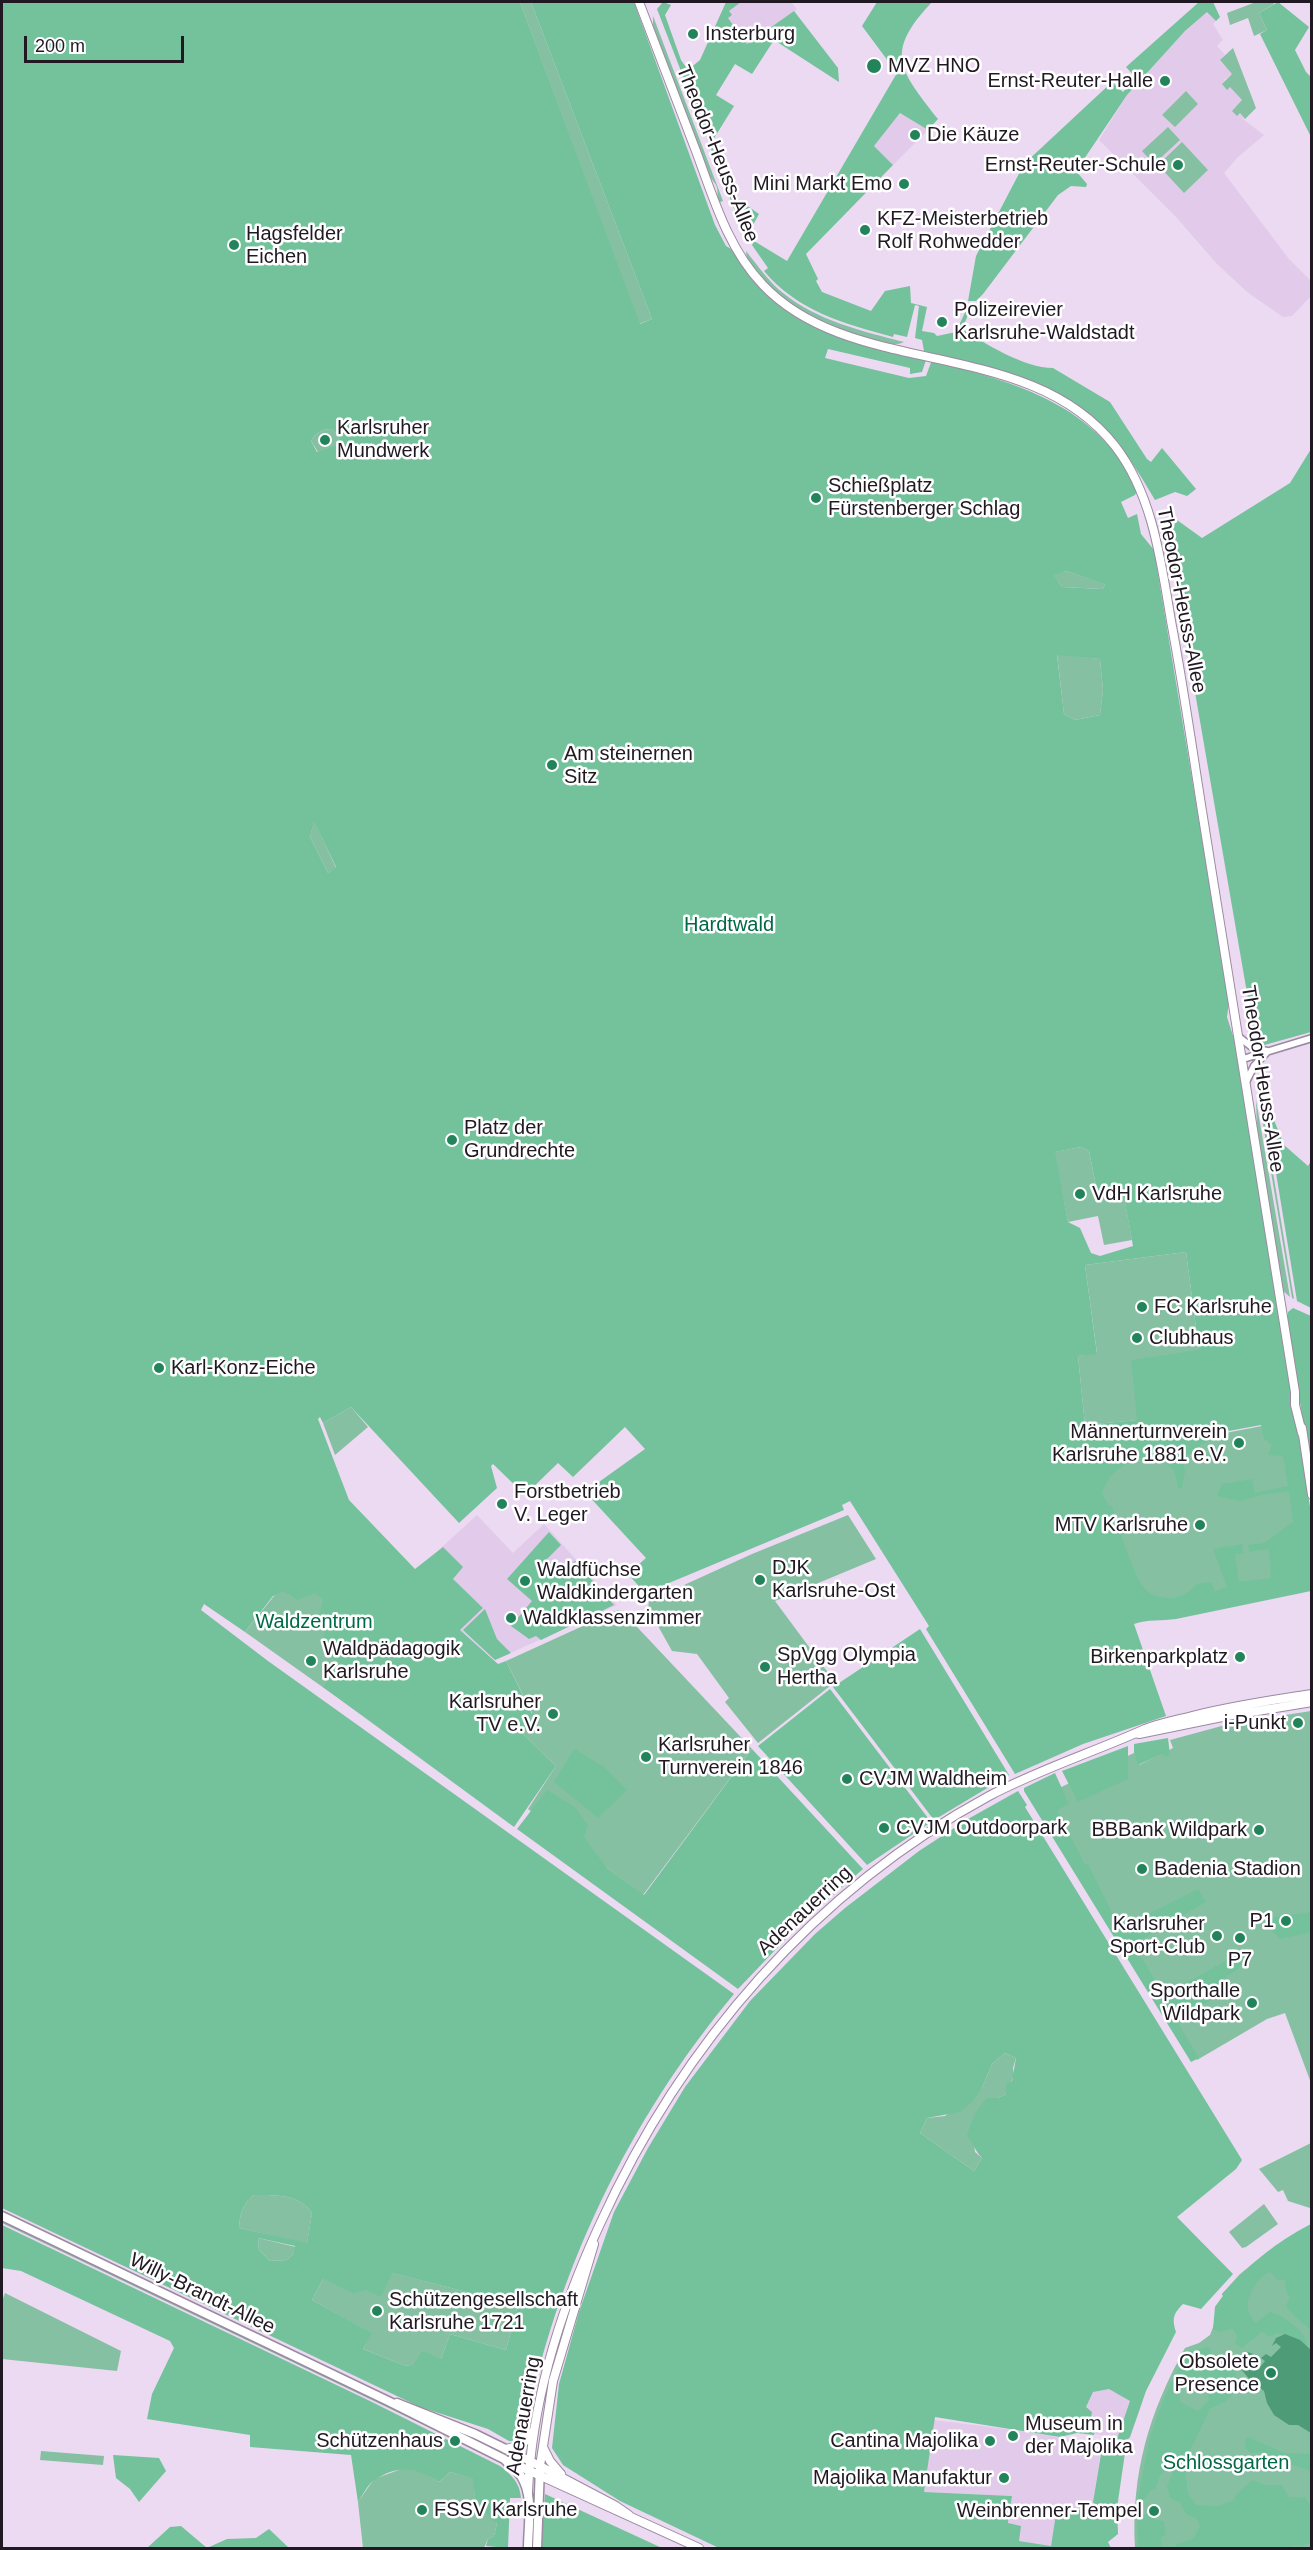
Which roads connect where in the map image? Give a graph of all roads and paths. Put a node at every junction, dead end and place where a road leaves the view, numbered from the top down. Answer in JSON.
{"nodes":[{"id":1,"x":639,"y":2,"type":"edge"},
{"id":2,"x":1239,"y":1037,"type":"junction"},
{"id":3,"x":1311,"y":1038,"type":"edge"},
{"id":4,"x":1267,"y":1052,"type":"junction"},
{"id":5,"x":1243,"y":1059,"type":"junction"},
{"id":6,"x":1246,"y":1083,"type":"junction"},
{"id":7,"x":1311,"y":1495,"type":"edge"},
{"id":8,"x":1311,"y":1689,"type":"edge"},
{"id":9,"x":1311,"y":1694,"type":"edge"},
{"id":10,"x":1278,"y":1699,"type":"junction"},
{"id":11,"x":1311,"y":1702,"type":"edge"},
{"id":12,"x":1136,"y":1734,"type":"junction"},
{"id":13,"x":2,"y":2216,"type":"edge"},
{"id":14,"x":599,"y":2225,"type":"junction"},
{"id":15,"x":388,"y":2401,"type":"junction"},
{"id":16,"x":535,"y":2425,"type":"junction"},
{"id":17,"x":542,"y":2443,"type":"junction"},
{"id":18,"x":506,"y":2448,"type":"junction"},
{"id":19,"x":504,"y":2459,"type":"junction"},
{"id":20,"x":531,"y":2461,"type":"junction"},
{"id":21,"x":540,"y":2466,"type":"junction"},
{"id":22,"x":530,"y":2472,"type":"junction"},
{"id":23,"x":539,"y":2476,"type":"junction"},
{"id":24,"x":569,"y":2481,"type":"junction"},
{"id":25,"x":528,"y":2496,"type":"junction"},
{"id":26,"x":629,"y":2515,"type":"junction"},
{"id":27,"x":528,"y":2548,"type":"edge"},
{"id":28,"x":537,"y":2548,"type":"edge"},
{"id":29,"x":699,"y":2548,"type":"edge"}],
"edges":[{"from":1,"to":2,"type":"main road","name":"Theodor-Heuss-Allee"},
{"from":2,"to":4,"type":"street"},
{"from":2,"to":5,"type":"main road","name":"Theodor-Heuss-Allee"},
{"from":3,"to":4,"type":"street"},
{"from":4,"to":5,"type":"street"},
{"from":4,"to":6,"type":"street"},
{"from":5,"to":6,"type":"main road","name":"Theodor-Heuss-Allee"},
{"from":6,"to":7,"type":"main road","name":"Theodor-Heuss-Allee"},
{"from":8,"to":10,"type":"main road"},
{"from":9,"to":10,"type":"main road","name":"Adenauerring"},
{"from":10,"to":12,"type":"main road","name":"Adenauerring"},
{"from":11,"to":12,"type":"main road","name":"Adenauerring"},
{"from":12,"to":14,"type":"main road","name":"Adenauerring"},
{"from":13,"to":15,"type":"main road","name":"Willy-Brandt-Allee"},
{"from":14,"to":16,"type":"main road","name":"Adenauerring"},
{"from":14,"to":17,"type":"main road","name":"Adenauerring"},
{"from":15,"to":18,"type":"main road","name":"Willy-Brandt-Allee"},
{"from":15,"to":19,"type":"main road","name":"Willy-Brandt-Allee"},
{"from":16,"to":18,"type":"main road"},
{"from":16,"to":20,"type":"main road","name":"Adenauerring"},
{"from":17,"to":21,"type":"main road","name":"Adenauerring"},
{"from":17,"to":24,"type":"main road"},
{"from":18,"to":20,"type":"main road","name":"Willy-Brandt-Allee"},
{"from":19,"to":22,"type":"main road","name":"Willy-Brandt-Allee"},
{"from":19,"to":25,"type":"main road"},
{"from":20,"to":21,"type":"main road","name":"Willy-Brandt-Allee"},
{"from":20,"to":22,"type":"main road","name":"Adenauerring"},
{"from":21,"to":23,"type":"main road","name":"Adenauerring"},
{"from":21,"to":24,"type":"main road","name":"Willy-Brandt-Allee"},
{"from":22,"to":23,"type":"main road","name":"Willy-Brandt-Allee"},
{"from":22,"to":25,"type":"main road","name":"Adenauerring"},
{"from":23,"to":26,"type":"main road","name":"Willy-Brandt-Allee"},
{"from":23,"to":28,"type":"main road","name":"Adenauerring"},
{"from":24,"to":26,"type":"main road","name":"Willy-Brandt-Allee"},
{"from":25,"to":27,"type":"main road","name":"Adenauerring"},
{"from":26,"to":29,"type":"main road","name":"Willy-Brandt-Allee"}]}
